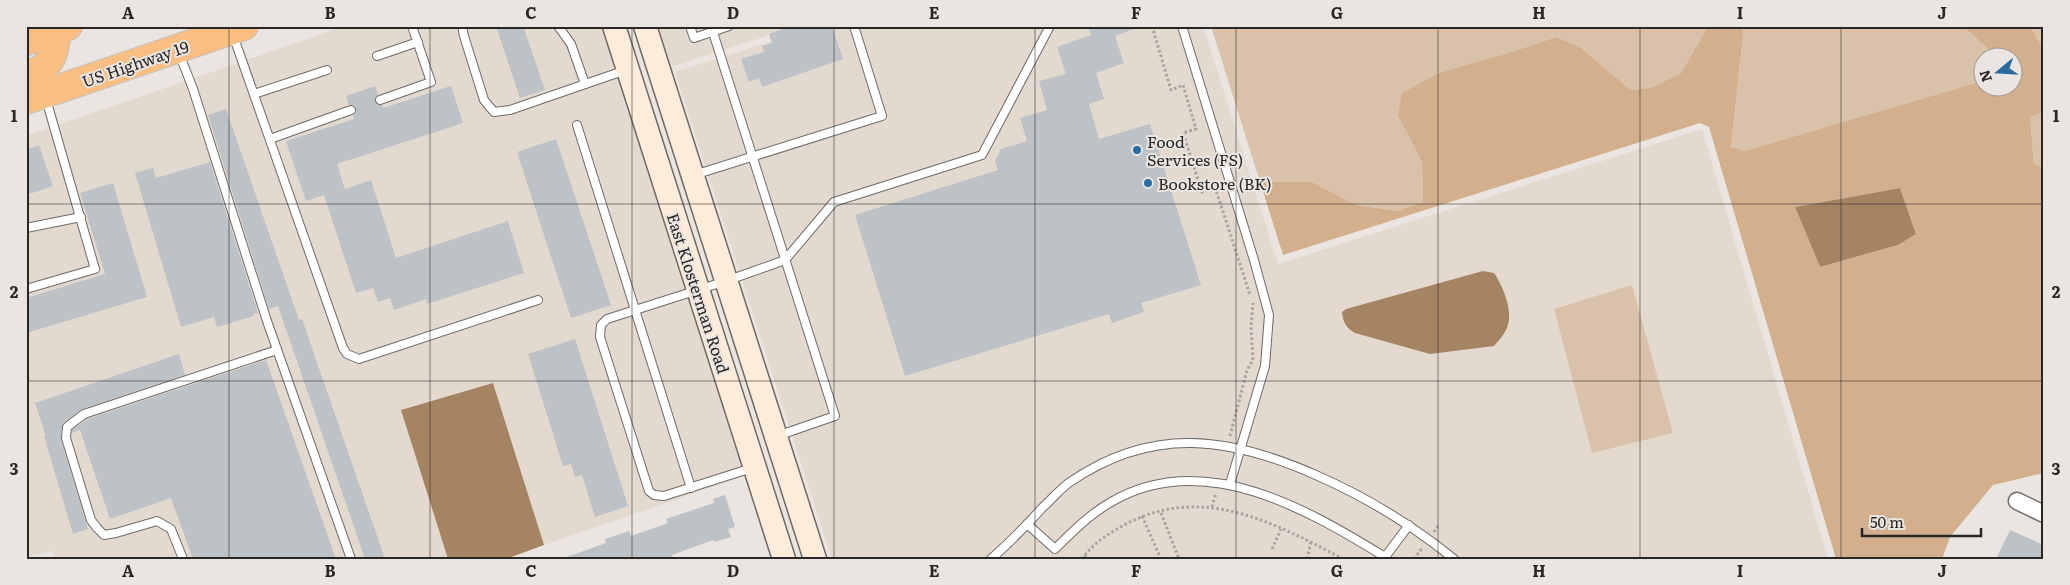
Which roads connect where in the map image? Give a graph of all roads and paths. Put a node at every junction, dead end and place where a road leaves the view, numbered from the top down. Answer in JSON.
{"nodes":[{"id":1,"x":412,"y":26,"type":"edge"},
{"id":2,"x":462,"y":26,"type":"edge"},
{"id":3,"x":558,"y":26,"type":"edge"},
{"id":4,"x":614,"y":26,"type":"edge"},
{"id":5,"x":645,"y":26,"type":"edge"},
{"id":6,"x":690,"y":26,"type":"edge"},
{"id":7,"x":729,"y":26,"type":"edge"},
{"id":8,"x":854,"y":26,"type":"edge"},
{"id":9,"x":1050,"y":26,"type":"edge"},
{"id":10,"x":1152,"y":26,"type":"edge"},
{"id":11,"x":1182,"y":26,"type":"edge"},
{"id":12,"x":61,"y":27,"type":"edge"},
{"id":13,"x":238,"y":28,"type":"edge"},
{"id":14,"x":712,"y":29,"type":"edge"},
{"id":15,"x":26,"y":41,"type":"edge"},
{"id":16,"x":418,"y":42,"type":"junction"},
{"id":17,"x":177,"y":49,"type":"junction"},
{"id":18,"x":377,"y":56,"type":"dead end"},
{"id":19,"x":628,"y":69,"type":"junction"},
{"id":20,"x":327,"y":70,"type":"dead end"},
{"id":21,"x":585,"y":84,"type":"junction"},
{"id":22,"x":32,"y":90,"type":"edge"},
{"id":23,"x":254,"y":94,"type":"junction"},
{"id":24,"x":380,"y":100,"type":"dead end"},
{"id":25,"x":351,"y":110,"type":"dead end"},
{"id":26,"x":577,"y":125,"type":"dead end"},
{"id":27,"x":270,"y":139,"type":"junction"},
{"id":28,"x":752,"y":157,"type":"junction"},
{"id":29,"x":692,"y":175,"type":"junction"},
{"id":30,"x":80,"y":217,"type":"junction"},
{"id":31,"x":26,"y":228,"type":"edge"},
{"id":32,"x":785,"y":260,"type":"junction"},
{"id":33,"x":726,"y":281,"type":"junction"},
{"id":34,"x":26,"y":289,"type":"edge"},
{"id":35,"x":698,"y":290,"type":"junction"},
{"id":36,"x":538,"y":300,"type":"dead end"},
{"id":37,"x":636,"y":310,"type":"junction"},
{"id":38,"x":277,"y":350,"type":"junction"},
{"id":39,"x":775,"y":436,"type":"junction"},
{"id":40,"x":1228,"y":446,"type":"junction"},
{"id":41,"x":1241,"y":448,"type":"junction"},
{"id":42,"x":755,"y":467,"type":"junction"},
{"id":43,"x":1218,"y":482,"type":"junction"},
{"id":44,"x":1230,"y":484,"type":"junction"},
{"id":45,"x":691,"y":488,"type":"junction"},
{"id":46,"x":2017,"y":501,"type":"dead end"},
{"id":47,"x":1212,"y":507,"type":"junction"},
{"id":48,"x":1161,"y":513,"type":"dead end"},
{"id":49,"x":2044,"y":514,"type":"edge"},
{"id":50,"x":1142,"y":516,"type":"junction"},
{"id":51,"x":1027,"y":524,"type":"junction"},
{"id":52,"x":1409,"y":524,"type":"junction"},
{"id":53,"x":1281,"y":529,"type":"junction"},
{"id":54,"x":1312,"y":542,"type":"junction"},
{"id":55,"x":1272,"y":549,"type":"dead end"},
{"id":56,"x":1083,"y":557,"type":"edge"},
{"id":57,"x":183,"y":559,"type":"edge"},
{"id":58,"x":351,"y":559,"type":"edge"},
{"id":59,"x":784,"y":559,"type":"edge"},
{"id":60,"x":815,"y":559,"type":"edge"},
{"id":61,"x":991,"y":559,"type":"edge"},
{"id":62,"x":1090,"y":559,"type":"edge"},
{"id":63,"x":1160,"y":559,"type":"edge"},
{"id":64,"x":1179,"y":559,"type":"edge"},
{"id":65,"x":1307,"y":559,"type":"edge"},
{"id":66,"x":1343,"y":559,"type":"edge"},
{"id":67,"x":1454,"y":559,"type":"edge"}],
"edges":[{"from":1,"to":16,"type":"lane"},
{"from":2,"to":21,"type":"lane"},
{"from":3,"to":21,"type":"lane"},
{"from":4,"to":19,"type":"main road","name":"East Klosterman Road"},
{"from":5,"to":29,"type":"main road","name":"East Klosterman Road"},
{"from":6,"to":14,"type":"lane"},
{"from":7,"to":14,"type":"lane"},
{"from":8,"to":28,"type":"lane"},
{"from":9,"to":32,"type":"lane"},
{"from":10,"to":40,"type":"path"},
{"from":11,"to":41,"type":"lane"},
{"from":12,"to":15,"type":"highway"},
{"from":12,"to":22,"type":"highway"},
{"from":13,"to":17,"type":"highway","name":"US Highway 19"},
{"from":13,"to":23,"type":"lane"},
{"from":14,"to":28,"type":"lane"},
{"from":16,"to":18,"type":"lane"},
{"from":16,"to":24,"type":"lane"},
{"from":17,"to":22,"type":"highway","name":"US Highway 19"},
{"from":17,"to":38,"type":"lane"},
{"from":19,"to":21,"type":"lane"},
{"from":19,"to":35,"type":"main road","name":"East Klosterman Road"},
{"from":20,"to":23,"type":"lane"},
{"from":22,"to":30,"type":"lane"},
{"from":23,"to":27,"type":"lane"},
{"from":25,"to":27,"type":"lane"},
{"from":26,"to":37,"type":"lane"},
{"from":27,"to":36,"type":"lane"},
{"from":28,"to":29,"type":"lane"},
{"from":28,"to":32,"type":"lane"},
{"from":29,"to":33,"type":"main road","name":"East Klosterman Road"},
{"from":30,"to":31,"type":"lane"},
{"from":30,"to":34,"type":"lane"},
{"from":32,"to":33,"type":"lane"},
{"from":32,"to":39,"type":"lane"},
{"from":33,"to":35,"type":"lane"},
{"from":33,"to":39,"type":"main road","name":"East Klosterman Road"},
{"from":35,"to":37,"type":"lane"},
{"from":35,"to":42,"type":"main road","name":"East Klosterman Road"},
{"from":37,"to":45,"type":"lane"},
{"from":37,"to":45,"type":"lane"},
{"from":38,"to":57,"type":"lane"},
{"from":38,"to":58,"type":"lane"},
{"from":39,"to":60,"type":"main road","name":"East Klosterman Road"},
{"from":40,"to":41,"type":"lane"},
{"from":40,"to":51,"type":"lane"},
{"from":41,"to":44,"type":"lane"},
{"from":41,"to":52,"type":"lane"},
{"from":42,"to":45,"type":"lane"},
{"from":42,"to":59,"type":"main road","name":"East Klosterman Road"},
{"from":43,"to":44,"type":"lane"},
{"from":43,"to":47,"type":"path"},
{"from":43,"to":51,"type":"lane"},
{"from":44,"to":52,"type":"lane"},
{"from":46,"to":49,"type":"street"},
{"from":47,"to":50,"type":"path"},
{"from":47,"to":53,"type":"path"},
{"from":48,"to":64,"type":"path"},
{"from":50,"to":56,"type":"path"},
{"from":50,"to":63,"type":"path"},
{"from":51,"to":61,"type":"lane"},
{"from":52,"to":67,"type":"lane"},
{"from":53,"to":54,"type":"path"},
{"from":53,"to":55,"type":"path"},
{"from":54,"to":65,"type":"path"},
{"from":54,"to":66,"type":"path"},
{"from":56,"to":62,"type":"path"}]}
